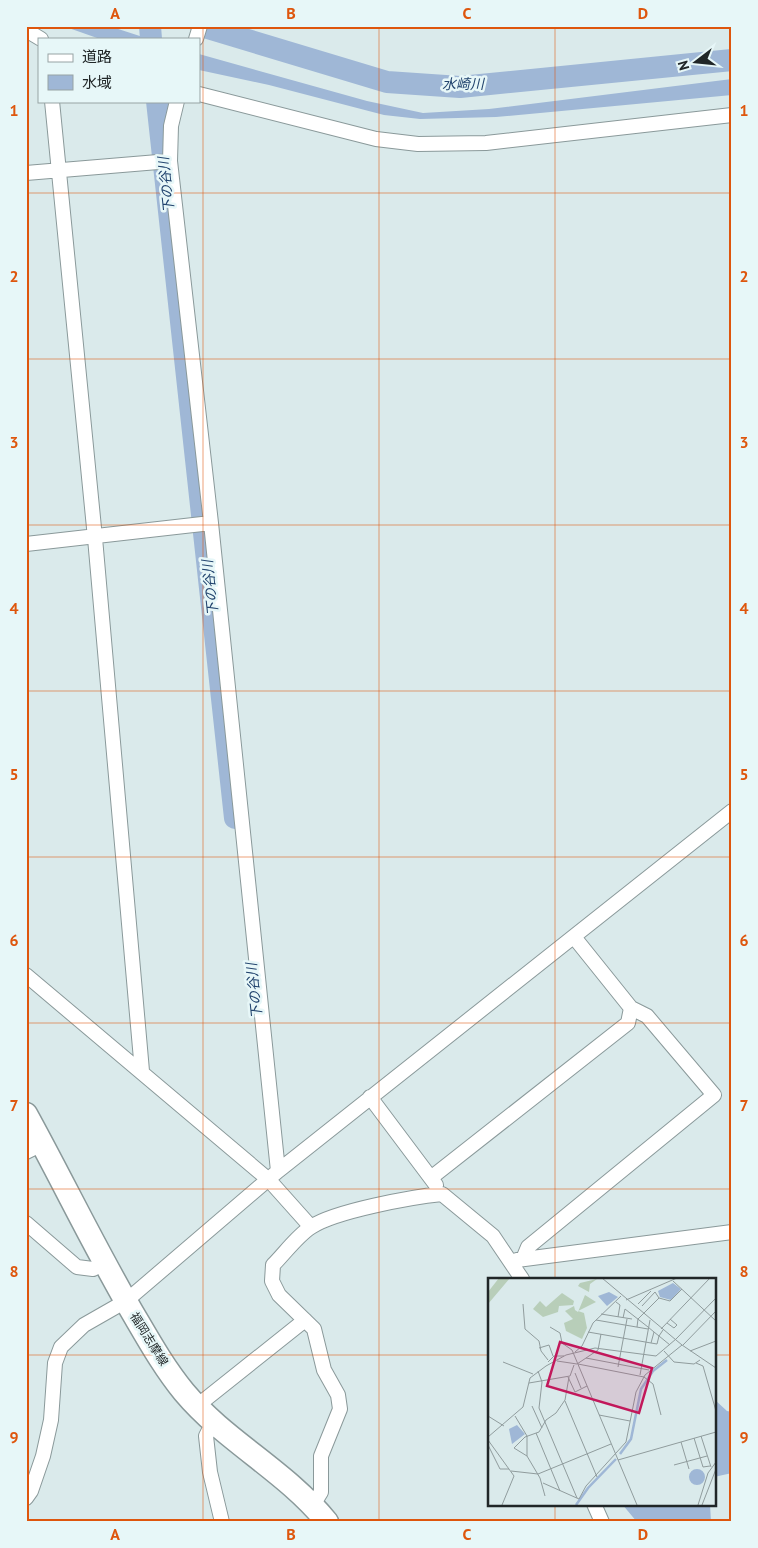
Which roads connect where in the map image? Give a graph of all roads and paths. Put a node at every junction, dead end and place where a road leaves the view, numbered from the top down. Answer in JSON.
{"nodes":[{"id":1,"x":200,"y":26,"type":"edge"},
{"id":2,"x":26,"y":30,"type":"edge"},
{"id":3,"x":39,"y":38,"type":"edge"},
{"id":4,"x":196,"y":38,"type":"edge"},
{"id":5,"x":200,"y":94,"type":"edge"},
{"id":6,"x":52,"y":102,"type":"edge"},
{"id":7,"x":177,"y":102,"type":"edge"},
{"id":8,"x":732,"y":115,"type":"edge"},
{"id":9,"x":165,"y":162,"type":"junction"},
{"id":10,"x":59,"y":170,"type":"junction"},
{"id":11,"x":26,"y":173,"type":"edge"},
{"id":12,"x":211,"y":524,"type":"junction"},
{"id":13,"x":96,"y":538,"type":"junction"},
{"id":14,"x":26,"y":544,"type":"edge"},
{"id":15,"x":732,"y":811,"type":"edge"},
{"id":16,"x":574,"y":937,"type":"junction"},
{"id":17,"x":26,"y":975,"type":"edge"},
{"id":18,"x":631,"y":1008,"type":"junction"},
{"id":19,"x":142,"y":1071,"type":"junction"},
{"id":20,"x":370,"y":1097,"type":"junction"},
{"id":21,"x":26,"y":1114,"type":"edge"},
{"id":22,"x":34,"y":1148,"type":"edge"},
{"id":23,"x":273,"y":1175,"type":"junction"},
{"id":24,"x":432,"y":1177,"type":"junction"},
{"id":25,"x":442,"y":1194,"type":"junction"},
{"id":26,"x":26,"y":1223,"type":"edge"},
{"id":27,"x":311,"y":1227,"type":"junction"},
{"id":28,"x":732,"y":1232,"type":"edge"},
{"id":29,"x":523,"y":1259,"type":"junction"},
{"id":30,"x":509,"y":1260,"type":"junction"},
{"id":31,"x":105,"y":1263,"type":"junction"},
{"id":32,"x":521,"y":1278,"type":"edge"},
{"id":33,"x":126,"y":1301,"type":"junction"},
{"id":34,"x":305,"y":1320,"type":"junction"},
{"id":35,"x":197,"y":1406,"type":"junction"},
{"id":36,"x":213,"y":1422,"type":"junction"},
{"id":37,"x":26,"y":1498,"type":"edge"},
{"id":38,"x":595,"y":1506,"type":"edge"},
{"id":39,"x":320,"y":1513,"type":"edge"},
{"id":40,"x":222,"y":1522,"type":"edge"},
{"id":41,"x":602,"y":1522,"type":"edge"}],
"edges":[{"from":1,"to":4,"type":"street"},
{"from":2,"to":3,"type":"street"},
{"from":5,"to":8,"type":"street"},
{"from":6,"to":10,"type":"street"},
{"from":7,"to":9,"type":"street"},
{"from":9,"to":10,"type":"street"},
{"from":9,"to":12,"type":"street"},
{"from":10,"to":11,"type":"street"},
{"from":10,"to":13,"type":"street"},
{"from":12,"to":13,"type":"street"},
{"from":12,"to":23,"type":"street"},
{"from":13,"to":14,"type":"street"},
{"from":13,"to":19,"type":"street"},
{"from":15,"to":16,"type":"street"},
{"from":16,"to":18,"type":"street"},
{"from":16,"to":20,"type":"street"},
{"from":17,"to":19,"type":"street"},
{"from":18,"to":24,"type":"street"},
{"from":18,"to":29,"type":"street"},
{"from":19,"to":23,"type":"street"},
{"from":20,"to":23,"type":"street"},
{"from":20,"to":24,"type":"street"},
{"from":21,"to":22,"type":"main road","name":"福岡志摩線"},
{"from":22,"to":31,"type":"main road","name":"福岡志摩線"},
{"from":23,"to":27,"type":"street"},
{"from":23,"to":33,"type":"street"},
{"from":24,"to":25,"type":"street"},
{"from":25,"to":27,"type":"street"},
{"from":25,"to":30,"type":"street"},
{"from":26,"to":31,"type":"street"},
{"from":27,"to":34,"type":"street"},
{"from":28,"to":29,"type":"street"},
{"from":29,"to":30,"type":"street"},
{"from":30,"to":32,"type":"street"},
{"from":31,"to":33,"type":"main road","name":"福岡志摩線"},
{"from":33,"to":35,"type":"main road","name":"福岡志摩線"},
{"from":33,"to":37,"type":"street"},
{"from":34,"to":35,"type":"street"},
{"from":34,"to":39,"type":"street"},
{"from":35,"to":36,"type":"main road","name":"福岡志摩線"},
{"from":36,"to":39,"type":"main road","name":"福岡志摩線"},
{"from":36,"to":40,"type":"street"},
{"from":38,"to":41,"type":"street"}]}
